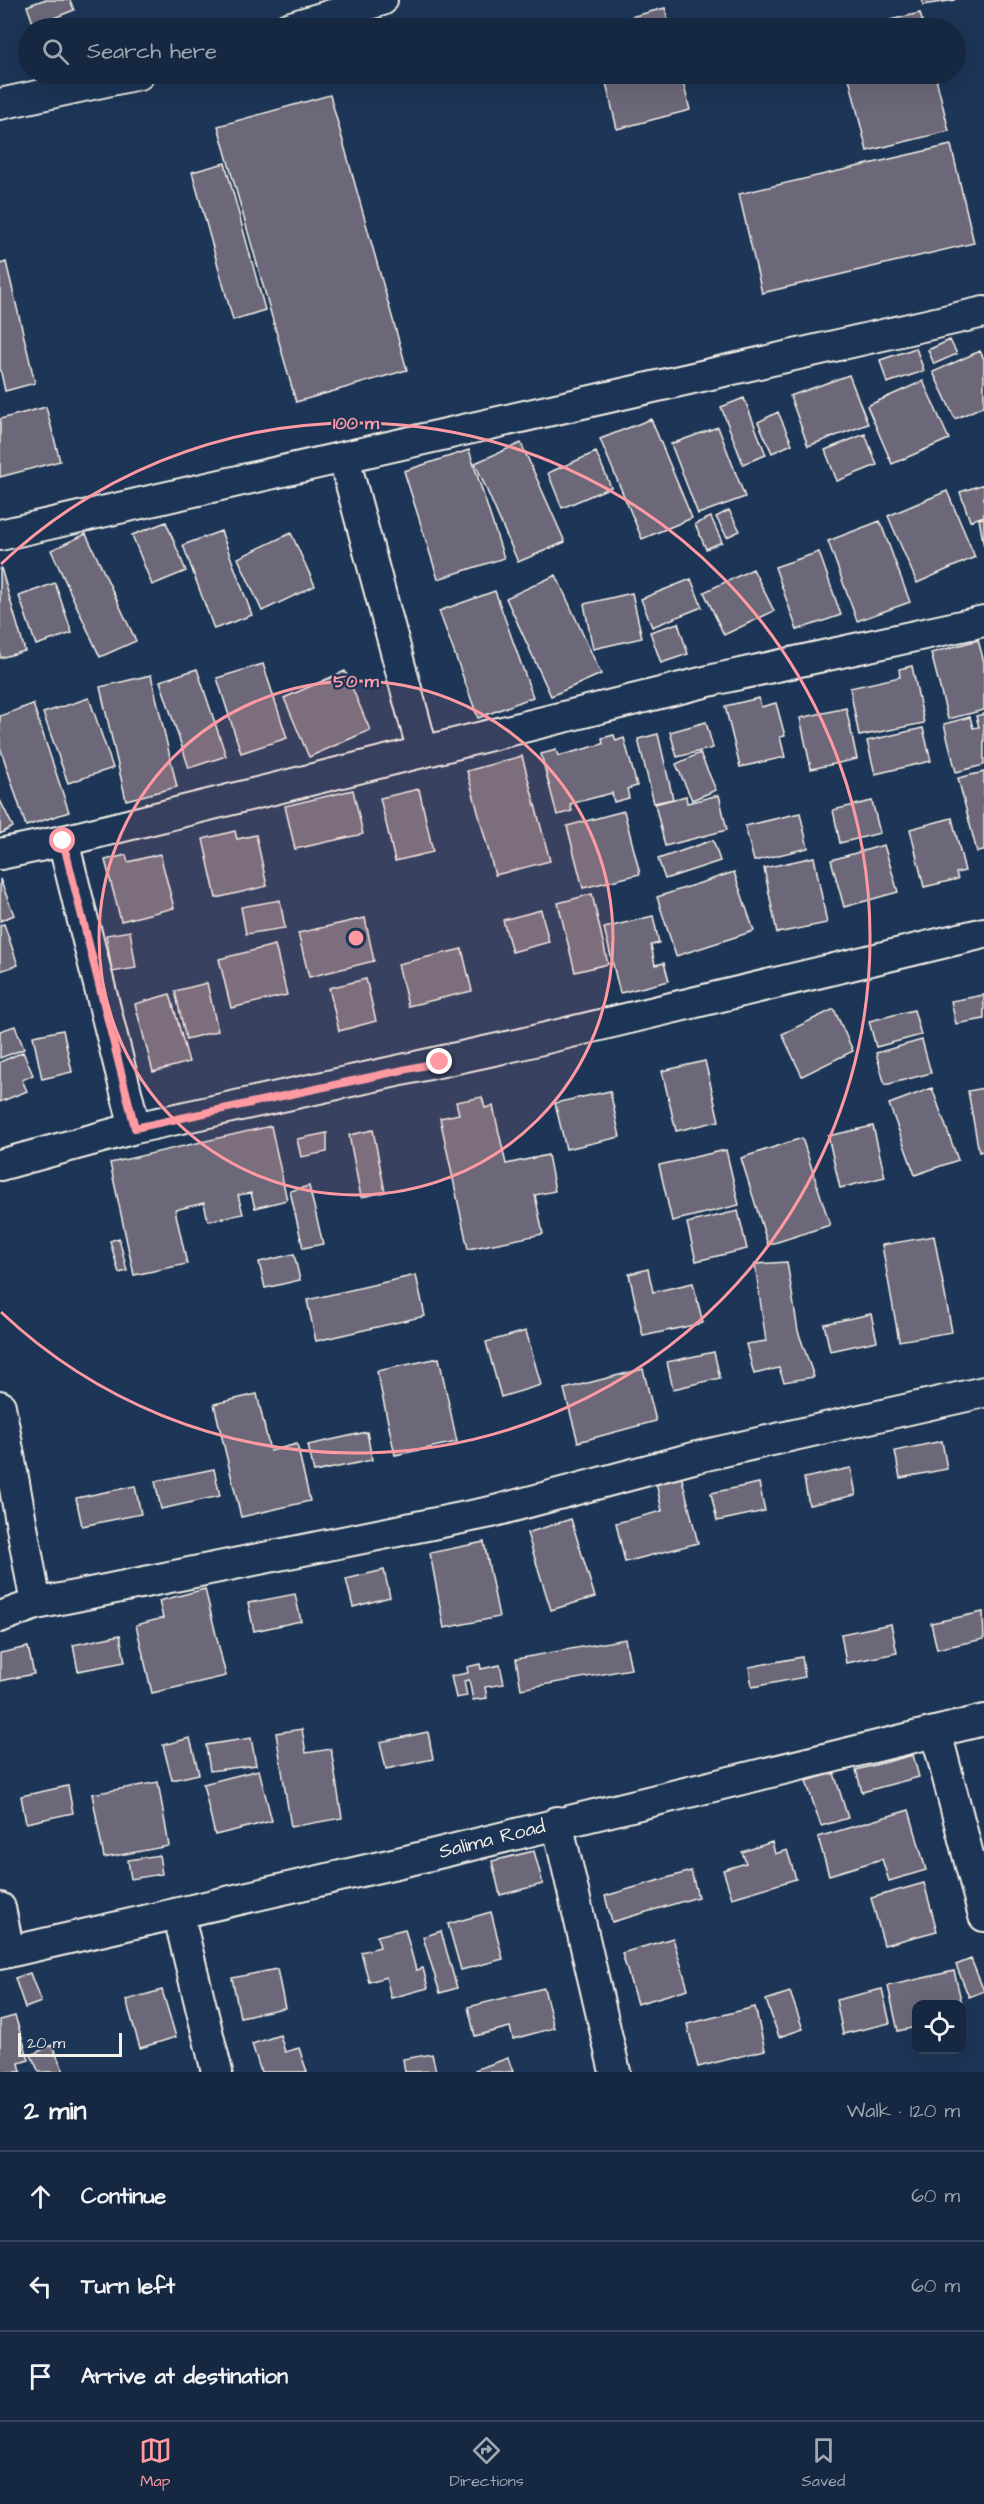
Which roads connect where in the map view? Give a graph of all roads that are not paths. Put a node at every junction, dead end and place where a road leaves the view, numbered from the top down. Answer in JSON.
{"nodes":[{"id":1,"x":382,"y":0,"type":"edge"},
{"id":2,"x":322,"y":18,"type":"edge"},
{"id":3,"x":94,"y":84,"type":"edge"},
{"id":4,"x":0,"y":105,"type":"edge"},
{"id":5,"x":984,"y":312,"type":"edge"},
{"id":6,"x":344,"y":458,"type":"junction"},
{"id":7,"x":0,"y":535,"type":"edge"},
{"id":8,"x":984,"y":621,"type":"edge"},
{"id":9,"x":423,"y":752,"type":"junction"},
{"id":10,"x":63,"y":841,"type":"junction"},
{"id":11,"x":0,"y":854,"type":"edge"},
{"id":12,"x":984,"y":933,"type":"edge"},
{"id":13,"x":135,"y":1128,"type":"junction"},
{"id":14,"x":0,"y":1165,"type":"edge"},
{"id":15,"x":984,"y":1392,"type":"edge"},
{"id":16,"x":0,"y":1406,"type":"edge"},
{"id":17,"x":36,"y":1604,"type":"junction"},
{"id":18,"x":0,"y":1617,"type":"edge"},
{"id":19,"x":984,"y":1720,"type":"edge"},
{"id":20,"x":936,"y":1732,"type":"junction"},
{"id":21,"x":557,"y":1822,"type":"junction"},
{"id":22,"x":0,"y":1908,"type":"edge"},
{"id":23,"x":178,"y":1913,"type":"junction"},
{"id":24,"x":984,"y":1916,"type":"edge"},
{"id":25,"x":4,"y":1953,"type":"edge"},
{"id":26,"x":217,"y":2072,"type":"edge"},
{"id":27,"x":615,"y":2072,"type":"edge"}],
"edges":[{"from":1,"to":2,"type":"street"},
{"from":3,"to":4,"type":"street"},
{"from":5,"to":6,"type":"street"},
{"from":6,"to":7,"type":"street"},
{"from":6,"to":9,"type":"street"},
{"from":8,"to":9,"type":"street"},
{"from":9,"to":10,"type":"street"},
{"from":10,"to":11,"type":"street"},
{"from":10,"to":13,"type":"street"},
{"from":12,"to":13,"type":"street"},
{"from":13,"to":14,"type":"street"},
{"from":15,"to":17,"type":"street"},
{"from":16,"to":17,"type":"street"},
{"from":17,"to":18,"type":"street"},
{"from":19,"to":20,"type":"street","name":"Salima Road"},
{"from":20,"to":21,"type":"street","name":"Salima Road"},
{"from":20,"to":24,"type":"street"},
{"from":21,"to":23,"type":"street","name":"Salima Road"},
{"from":21,"to":27,"type":"street"},
{"from":22,"to":25,"type":"street"},
{"from":23,"to":25,"type":"street","name":"Salima Road"},
{"from":23,"to":26,"type":"street"}]}
